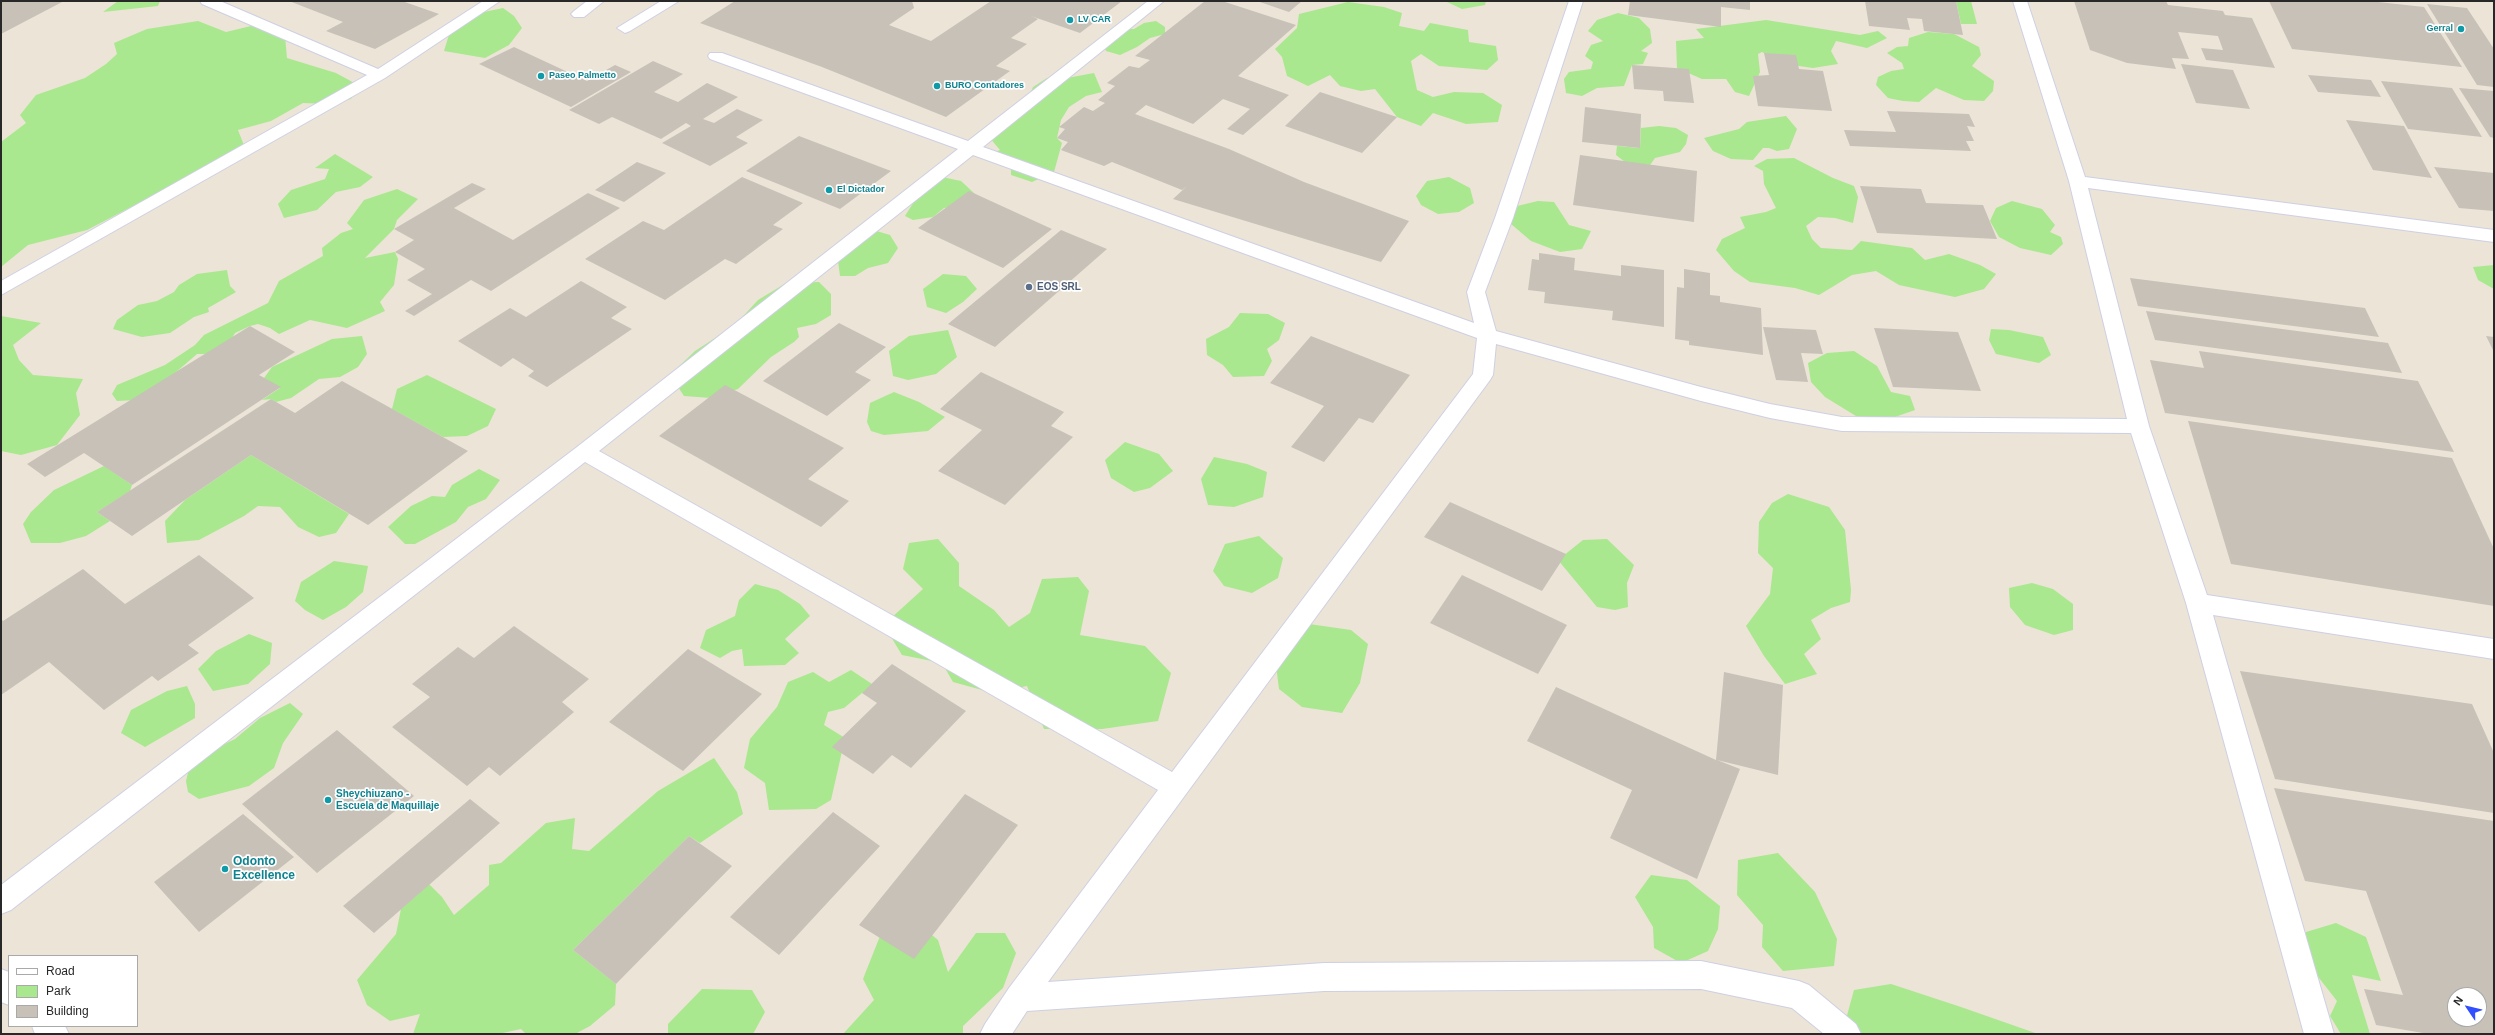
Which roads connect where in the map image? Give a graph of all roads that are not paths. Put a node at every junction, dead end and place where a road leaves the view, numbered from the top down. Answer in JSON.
{"nodes":[{"id":1,"x":207,"y":1,"type":"edge"},
{"id":2,"x":493,"y":1,"type":"edge"},
{"id":3,"x":597,"y":1,"type":"edge"},
{"id":4,"x":672,"y":1,"type":"edge"},
{"id":5,"x":1157,"y":1,"type":"edge"},
{"id":6,"x":1576,"y":1,"type":"edge"},
{"id":7,"x":2020,"y":1,"type":"edge"},
{"id":8,"x":579,"y":14,"type":"dead end"},
{"id":9,"x":625,"y":28,"type":"dead end"},
{"id":10,"x":716,"y":56,"type":"dead end"},
{"id":11,"x":379,"y":75,"type":"junction"},
{"id":12,"x":970,"y":148,"type":"junction"},
{"id":13,"x":2078,"y":181,"type":"junction"},
{"id":14,"x":2494,"y":236,"type":"edge"},
{"id":15,"x":1,"y":289,"type":"edge"},
{"id":16,"x":1487,"y":335,"type":"junction"},
{"id":17,"x":2139,"y":426,"type":"junction"},
{"id":18,"x":584,"y":452,"type":"junction"},
{"id":19,"x":2198,"y":603,"type":"junction"},
{"id":20,"x":2494,"y":649,"type":"edge"},
{"id":21,"x":1177,"y":788,"type":"junction"},
{"id":22,"x":1,"y":902,"type":"edge"},
{"id":23,"x":1019,"y":998,"type":"junction"},
{"id":24,"x":995,"y":1034,"type":"edge"},
{"id":25,"x":1846,"y":1034,"type":"edge"},
{"id":26,"x":2319,"y":1034,"type":"edge"}],
"edges":[{"from":1,"to":11,"type":"street"},
{"from":2,"to":11,"type":"street"},
{"from":3,"to":8,"type":"street"},
{"from":4,"to":9,"type":"street"},
{"from":5,"to":12,"type":"street"},
{"from":6,"to":16,"type":"street"},
{"from":7,"to":13,"type":"street"},
{"from":10,"to":12,"type":"street"},
{"from":11,"to":15,"type":"street"},
{"from":12,"to":16,"type":"street"},
{"from":12,"to":18,"type":"street"},
{"from":13,"to":14,"type":"street"},
{"from":13,"to":17,"type":"street"},
{"from":16,"to":17,"type":"street"},
{"from":16,"to":21,"type":"street"},
{"from":17,"to":19,"type":"street"},
{"from":18,"to":21,"type":"street"},
{"from":18,"to":22,"type":"street"},
{"from":19,"to":20,"type":"street"},
{"from":19,"to":26,"type":"street"},
{"from":21,"to":23,"type":"street"},
{"from":23,"to":24,"type":"street"},
{"from":23,"to":25,"type":"street"}]}
